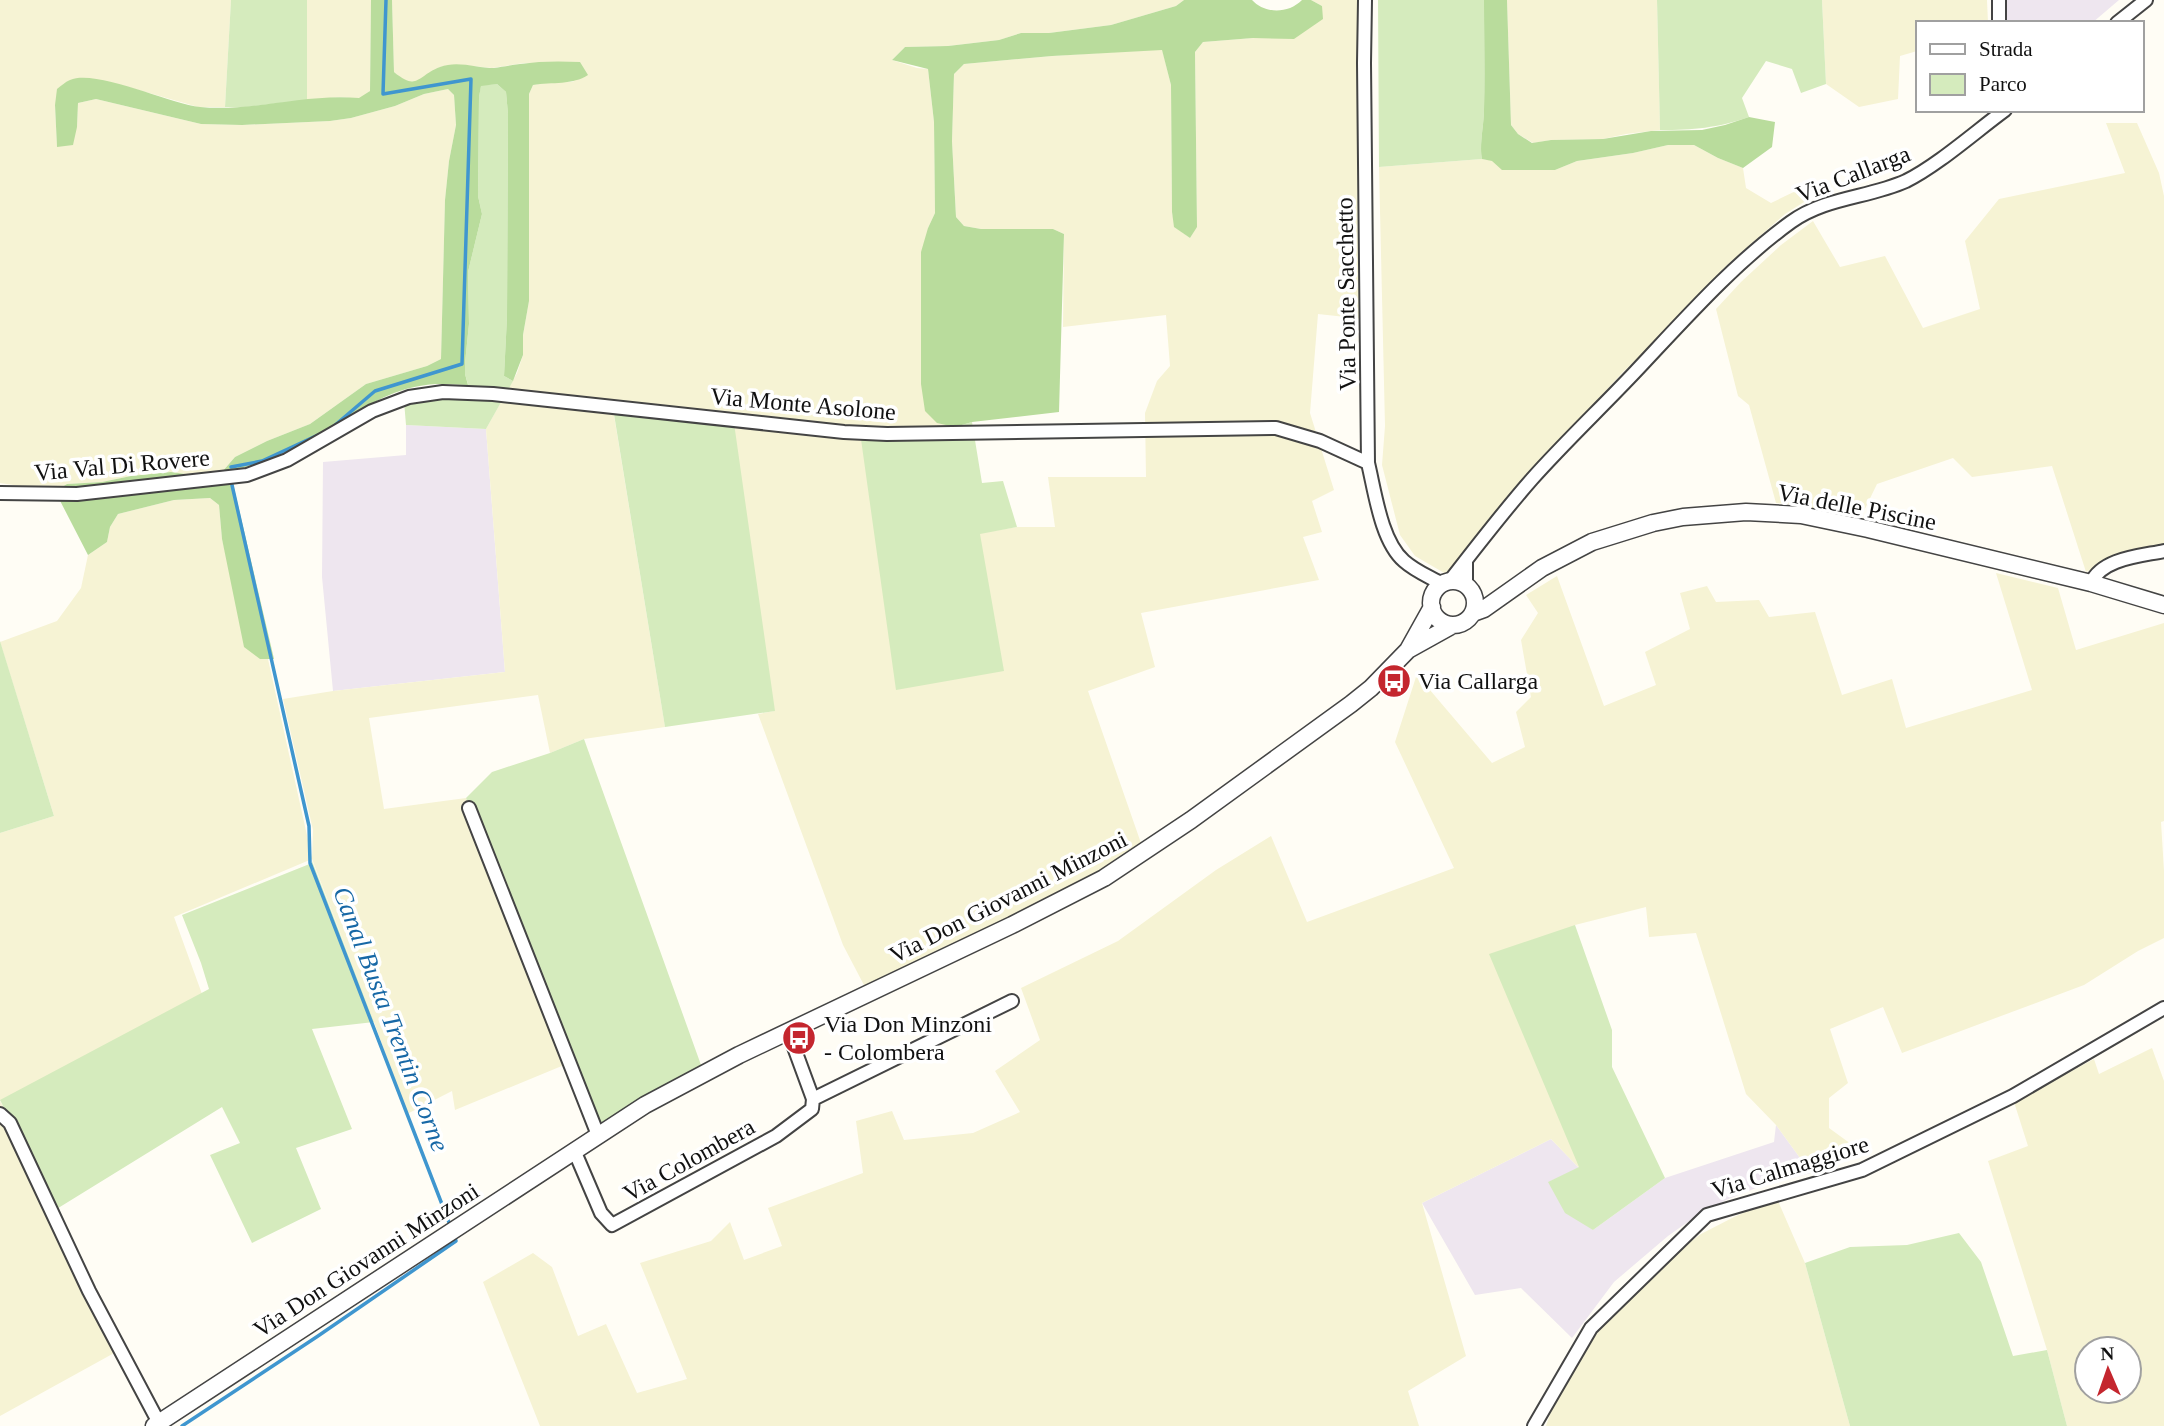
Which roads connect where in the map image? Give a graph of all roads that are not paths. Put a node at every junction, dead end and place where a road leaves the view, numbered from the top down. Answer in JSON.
{"nodes":[{"id":1,"x":1365,"y":0,"type":"edge"},
{"id":2,"x":1998,"y":0,"type":"edge"},
{"id":3,"x":2146,"y":0,"type":"edge"},
{"id":4,"x":1999,"y":21,"type":"edge"},
{"id":5,"x":2120,"y":21,"type":"edge"},
{"id":6,"x":2002,"y":112,"type":"edge"},
{"id":7,"x":1368,"y":463,"type":"junction"},
{"id":8,"x":247,"y":474,"type":"joint"},
{"id":9,"x":0,"y":493,"type":"edge"},
{"id":10,"x":2164,"y":551,"type":"edge"},
{"id":11,"x":1466,"y":561,"type":"junction"},
{"id":12,"x":2091,"y":583,"type":"junction"},
{"id":13,"x":1442,"y":585,"type":"junction"},
{"id":14,"x":1470,"y":590,"type":"junction"},
{"id":15,"x":1509,"y":591,"type":"junction"},
{"id":16,"x":2164,"y":605,"type":"edge"},
{"id":17,"x":1432,"y":607,"type":"junction"},
{"id":18,"x":1473,"y":613,"type":"junction"},
{"id":19,"x":1453,"y":625,"type":"junction"},
{"id":20,"x":1408,"y":650,"type":"junction"},
{"id":21,"x":468,"y":808,"type":"dead end"},
{"id":22,"x":1012,"y":1001,"type":"dead end"},
{"id":23,"x":2164,"y":1008,"type":"edge"},
{"id":24,"x":788,"y":1031,"type":"junction"},
{"id":25,"x":813,"y":1099,"type":"junction"},
{"id":26,"x":0,"y":1114,"type":"edge"},
{"id":27,"x":598,"y":1135,"type":"junction"},
{"id":28,"x":574,"y":1150,"type":"junction"},
{"id":29,"x":156,"y":1424,"type":"edge"},
{"id":30,"x":1534,"y":1426,"type":"edge"}],
"edges":[{"from":1,"to":7,"type":"street","name":"Via Ponte Sacchetto"},
{"from":2,"to":4,"type":"street"},
{"from":3,"to":5,"type":"street"},
{"from":6,"to":11,"type":"street","name":"Via Callarga"},
{"from":7,"to":8,"type":"street","name":"Via Monte Asolone"},
{"from":7,"to":13,"type":"street","name":"Via Ponte Sacchetto"},
{"from":8,"to":9,"type":"street","name":"Via Val Di Rovere"},
{"from":10,"to":12,"type":"street"},
{"from":11,"to":13,"type":"street","name":"Via Callarga"},
{"from":11,"to":14,"type":"street"},
{"from":12,"to":15,"type":"street","name":"Via delle Piscine"},
{"from":12,"to":16,"type":"street","name":"Via delle Piscine"},
{"from":13,"to":14,"type":"street","name":"Via delle Piscine"},
{"from":13,"to":17,"type":"street"},
{"from":14,"to":15,"type":"street","name":"Via delle Piscine"},
{"from":14,"to":18,"type":"street"},
{"from":15,"to":18,"type":"street","name":"Via delle Piscine"},
{"from":17,"to":19,"type":"street"},
{"from":17,"to":20,"type":"street"},
{"from":18,"to":19,"type":"street","name":"Via delle Piscine"},
{"from":19,"to":20,"type":"street","name":"Via delle Piscine"},
{"from":20,"to":24,"type":"street","name":"Via Don Giovanni Minzoni"},
{"from":21,"to":27,"type":"street"},
{"from":22,"to":25,"type":"street","name":"Via Colombera"},
{"from":23,"to":30,"type":"street","name":"Via Calmaggiore"},
{"from":24,"to":25,"type":"street"},
{"from":24,"to":27,"type":"street","name":"Via Don Giovanni Minzoni"},
{"from":25,"to":28,"type":"street","name":"Via Colombera"},
{"from":26,"to":29,"type":"street","name":"Via Don Giovanni Minzoni"},
{"from":27,"to":28,"type":"street","name":"Via Don Giovanni Minzoni"},
{"from":28,"to":29,"type":"street","name":"Via Don Giovanni Minzoni"}]}
